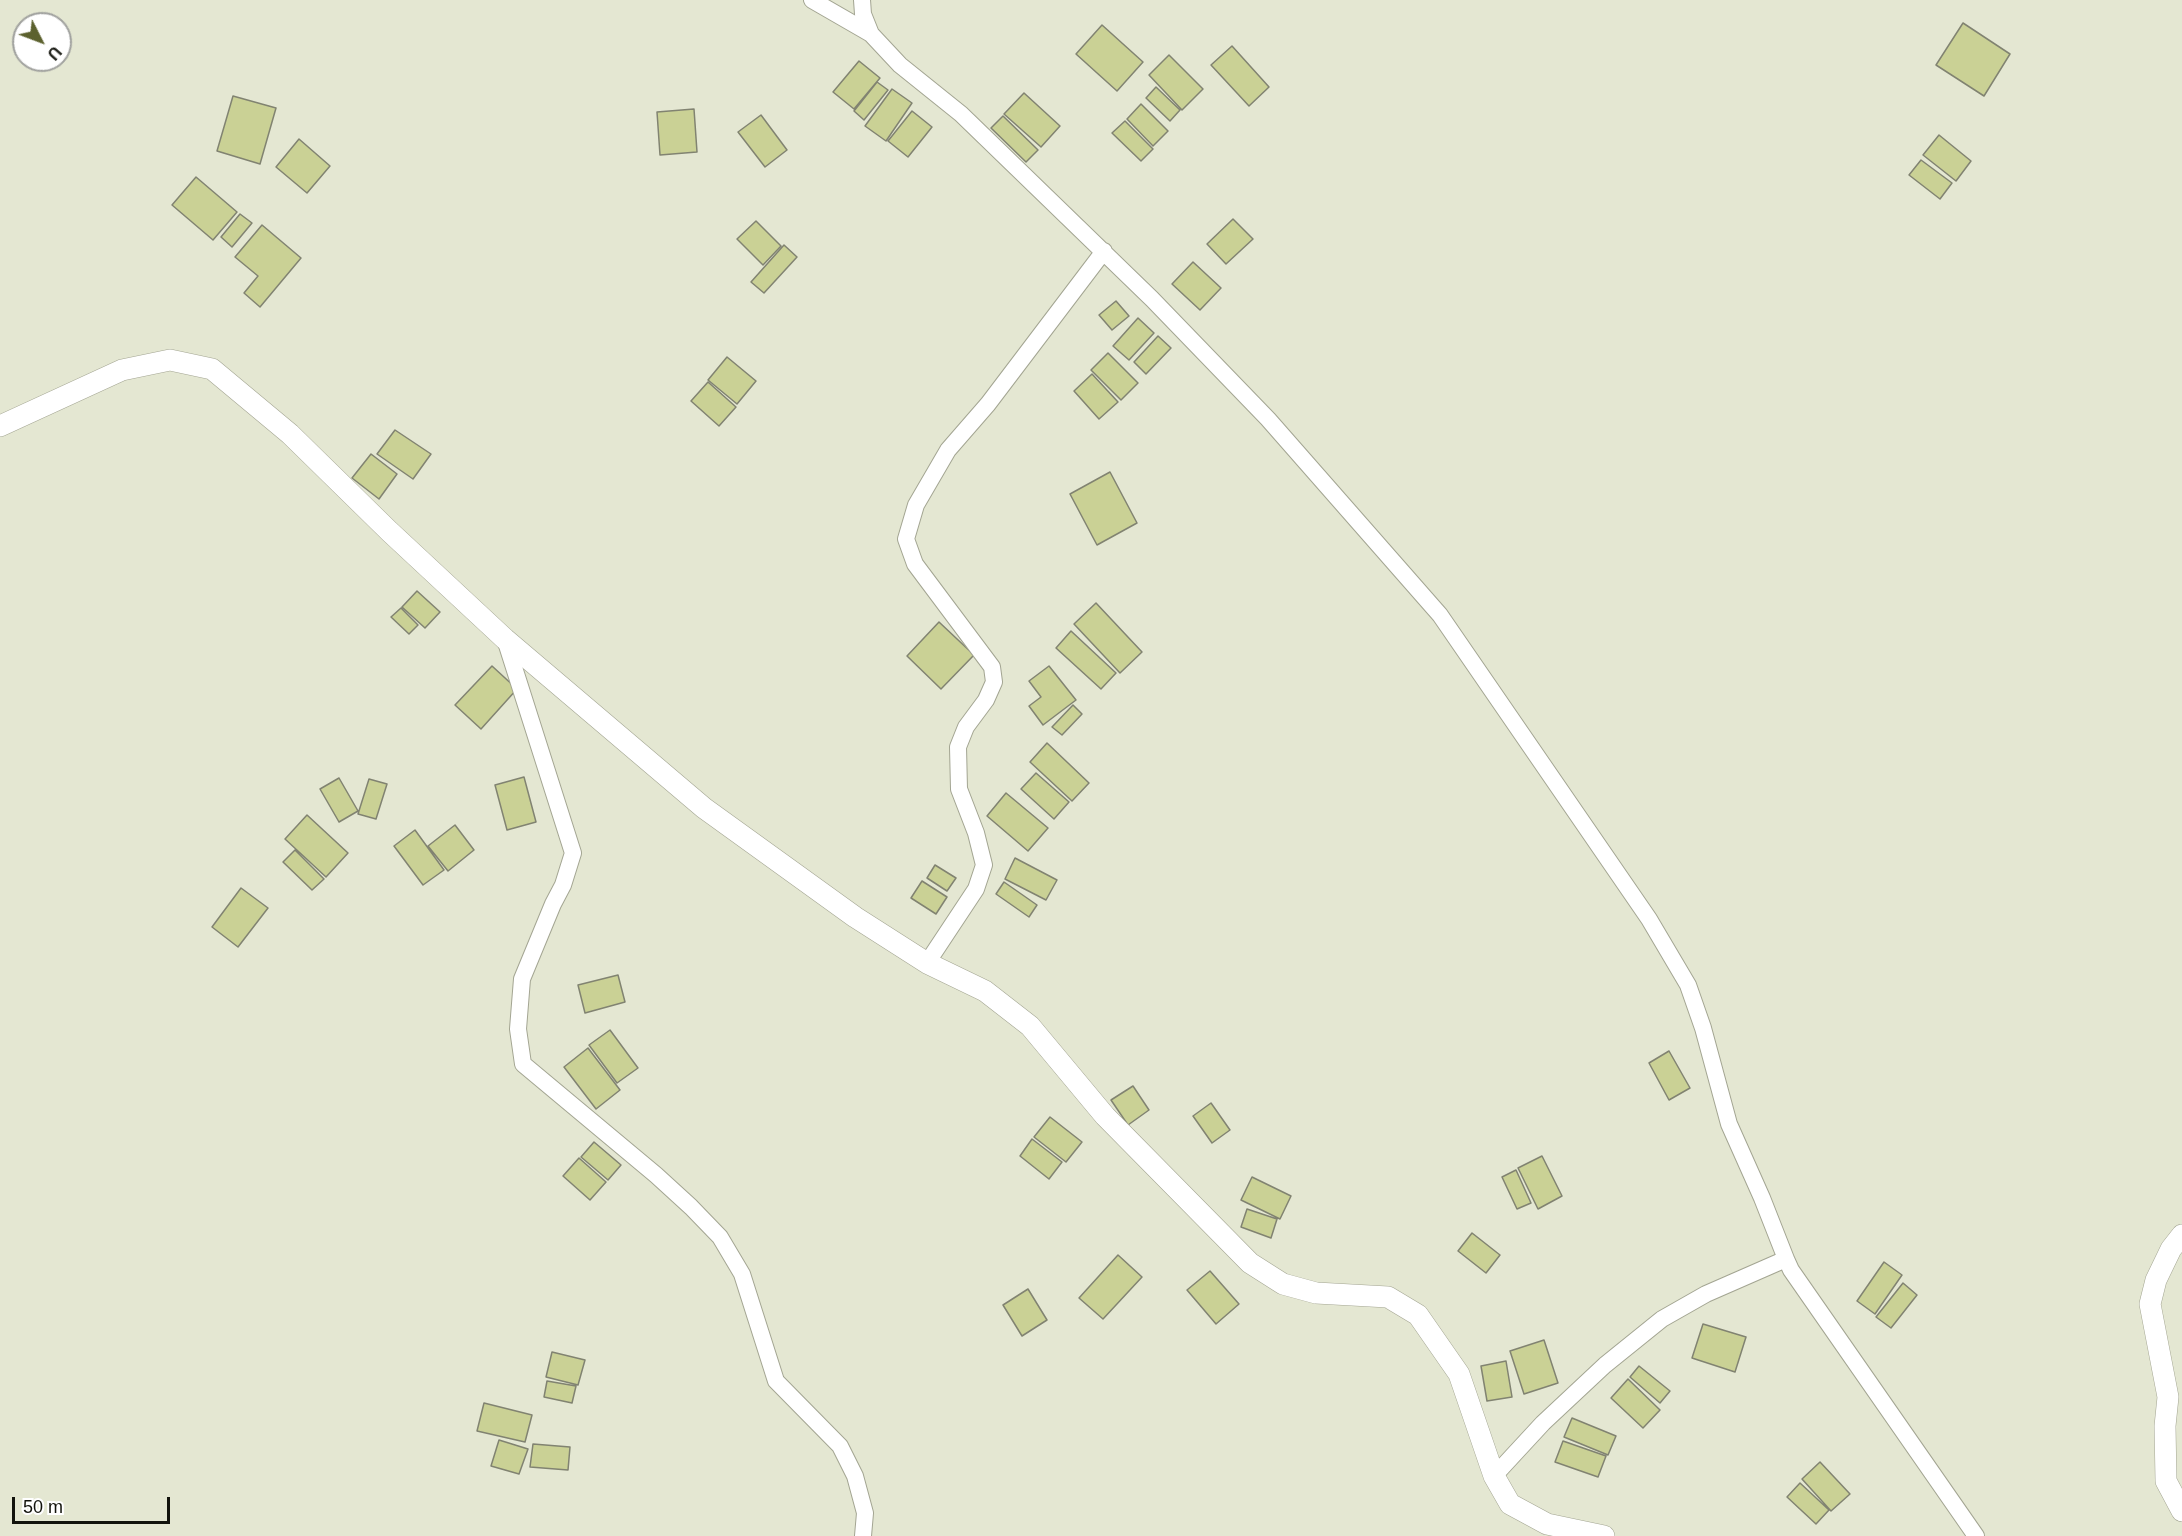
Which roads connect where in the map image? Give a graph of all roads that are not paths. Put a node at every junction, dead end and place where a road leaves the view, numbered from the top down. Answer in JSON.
{"nodes":[{"id":1,"x":812,"y":0,"type":"edge"},
{"id":2,"x":862,"y":0,"type":"edge"},
{"id":3,"x":871,"y":34,"type":"junction"},
{"id":4,"x":1104,"y":251,"type":"junction"},
{"id":5,"x":0,"y":426,"type":"edge"},
{"id":6,"x":505,"y":639,"type":"junction"},
{"id":7,"x":927,"y":963,"type":"junction"},
{"id":8,"x":2182,"y":1235,"type":"edge"},
{"id":9,"x":1786,"y":1259,"type":"junction"},
{"id":10,"x":1494,"y":1476,"type":"junction"},
{"id":11,"x":2182,"y":1511,"type":"edge"},
{"id":12,"x":863,"y":1536,"type":"edge"},
{"id":13,"x":1604,"y":1536,"type":"edge"},
{"id":14,"x":1976,"y":1536,"type":"edge"}],
"edges":[{"from":1,"to":3,"type":"street"},
{"from":2,"to":3,"type":"street"},
{"from":3,"to":4,"type":"street"},
{"from":4,"to":7,"type":"street"},
{"from":4,"to":9,"type":"street"},
{"from":5,"to":6,"type":"street"},
{"from":6,"to":7,"type":"street"},
{"from":6,"to":12,"type":"street"},
{"from":7,"to":10,"type":"street"},
{"from":8,"to":11,"type":"street"},
{"from":9,"to":10,"type":"street"},
{"from":9,"to":14,"type":"street"},
{"from":10,"to":13,"type":"street"}]}
